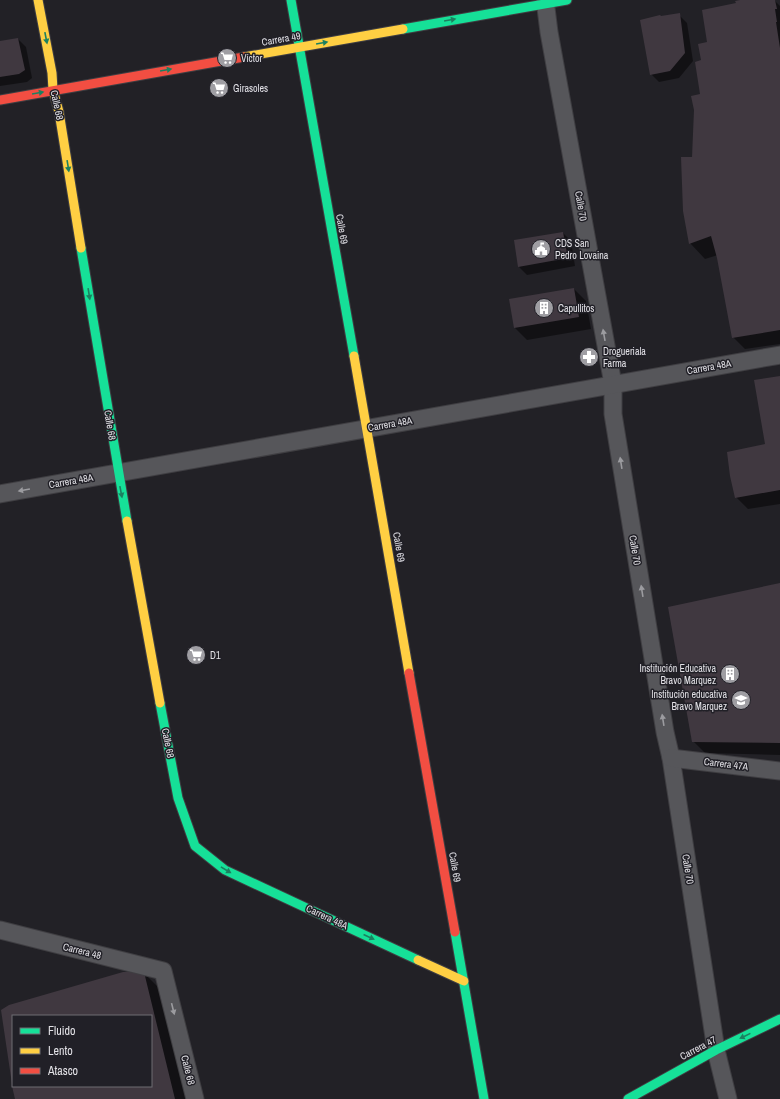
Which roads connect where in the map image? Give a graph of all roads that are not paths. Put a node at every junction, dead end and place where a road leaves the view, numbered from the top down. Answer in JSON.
{"nodes":[{"id":1,"x":38,"y":0,"type":"edge"},
{"id":2,"x":291,"y":0,"type":"edge"},
{"id":3,"x":567,"y":0,"type":"edge"},
{"id":4,"x":545,"y":2,"type":"edge"},
{"id":5,"x":299,"y":46,"type":"junction"},
{"id":6,"x":53,"y":90,"type":"junction"},
{"id":7,"x":0,"y":100,"type":"edge"},
{"id":8,"x":780,"y":355,"type":"edge"},
{"id":9,"x":613,"y":384,"type":"junction"},
{"id":10,"x":367,"y":428,"type":"junction"},
{"id":11,"x":118,"y":473,"type":"junction"},
{"id":12,"x":0,"y":494,"type":"edge"},
{"id":13,"x":672,"y":758,"type":"junction"},
{"id":14,"x":780,"y":771,"type":"edge"},
{"id":15,"x":195,"y":846,"type":"joint"},
{"id":16,"x":0,"y":930,"type":"edge"},
{"id":17,"x":163,"y":971,"type":"joint"},
{"id":18,"x":464,"y":981,"type":"junction"},
{"id":19,"x":780,"y":1019,"type":"edge"},
{"id":20,"x":716,"y":1050,"type":"junction"},
{"id":21,"x":195,"y":1099,"type":"edge"},
{"id":22,"x":484,"y":1099,"type":"edge"},
{"id":23,"x":628,"y":1099,"type":"edge"},
{"id":24,"x":728,"y":1099,"type":"edge"}],
"edges":[{"from":1,"to":6,"type":"street","name":"Calle 68","one_way":true},
{"from":2,"to":5,"type":"street","name":"Calle 69"},
{"from":3,"to":4,"type":"street","name":"Carrera 49"},
{"from":5,"to":4,"type":"street","name":"Carrera 49","one_way":true},
{"from":9,"to":4,"type":"street","name":"Calle 70","one_way":true},
{"from":6,"to":5,"type":"street","name":"Carrera 49","one_way":true},
{"from":5,"to":10,"type":"street","name":"Calle 69"},
{"from":7,"to":6,"type":"street","name":"Carrera 49","one_way":true},
{"from":6,"to":11,"type":"street","name":"Calle 68","one_way":true},
{"from":8,"to":9,"type":"street","name":"Carrera 48A"},
{"from":9,"to":10,"type":"street","name":"Carrera 48A"},
{"from":13,"to":9,"type":"street","name":"Calle 70","one_way":true},
{"from":10,"to":11,"type":"street","name":"Carrera 48A"},
{"from":10,"to":18,"type":"street","name":"Calle 69"},
{"from":11,"to":12,"type":"street","name":"Carrera 48A","one_way":true},
{"from":11,"to":15,"type":"street","name":"Calle 68","one_way":true},
{"from":13,"to":14,"type":"street","name":"Carrera 47A"},
{"from":13,"to":20,"type":"street","name":"Calle 70"},
{"from":15,"to":18,"type":"street","name":"Carrera 48A","one_way":true},
{"from":16,"to":17,"type":"street","name":"Carrera 48"},
{"from":17,"to":21,"type":"street","name":"Calle 68","one_way":true},
{"from":18,"to":22,"type":"street","name":"Calle 69"},
{"from":19,"to":20,"type":"street","name":"Carrera 47","one_way":true},
{"from":20,"to":23,"type":"street","name":"Carrera 47"},
{"from":20,"to":24,"type":"street","name":"Calle 70"}]}
